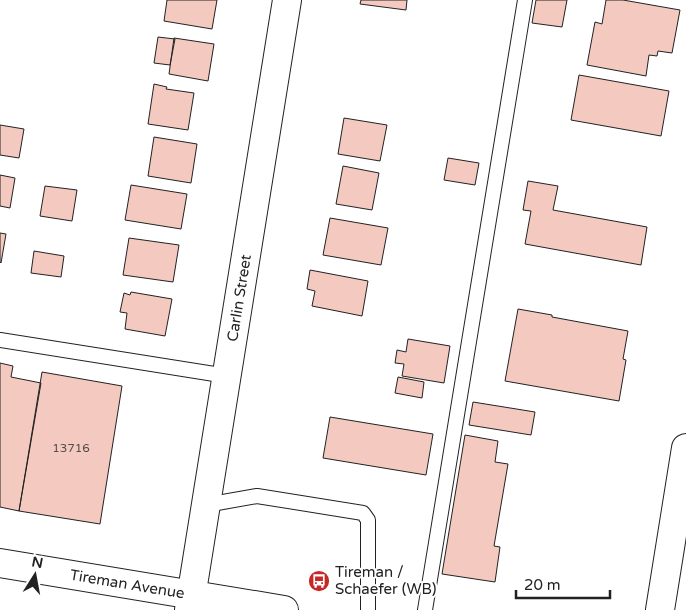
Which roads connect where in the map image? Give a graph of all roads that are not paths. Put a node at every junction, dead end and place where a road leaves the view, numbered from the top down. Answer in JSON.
{"nodes":[{"id":1,"x":287,"y":0,"type":"edge"},
{"id":2,"x":525,"y":0,"type":"edge"},
{"id":3,"x":0,"y":340,"type":"edge"},
{"id":4,"x":227,"y":376,"type":"junction"},
{"id":5,"x":686,"y":448,"type":"edge"},
{"id":6,"x":206,"y":505,"type":"junction"},
{"id":7,"x":0,"y":564,"type":"edge"},
{"id":8,"x":191,"y":602,"type":"edge"},
{"id":9,"x":284,"y":610,"type":"edge"},
{"id":10,"x":368,"y":610,"type":"edge"},
{"id":11,"x":425,"y":610,"type":"edge"},
{"id":12,"x":660,"y":610,"type":"edge"}],
"edges":[{"from":1,"to":4,"type":"street","name":"Carlin Street"},
{"from":2,"to":11,"type":"lane"},
{"from":3,"to":4,"type":"lane"},
{"from":4,"to":6,"type":"street","name":"Carlin Street"},
{"from":5,"to":12,"type":"street"},
{"from":6,"to":8,"type":"street","name":"Carlin Street"},
{"from":6,"to":10,"type":"lane"},
{"from":7,"to":8,"type":"street","name":"Tireman Avenue"},
{"from":8,"to":9,"type":"street","name":"Tireman Avenue"}]}
